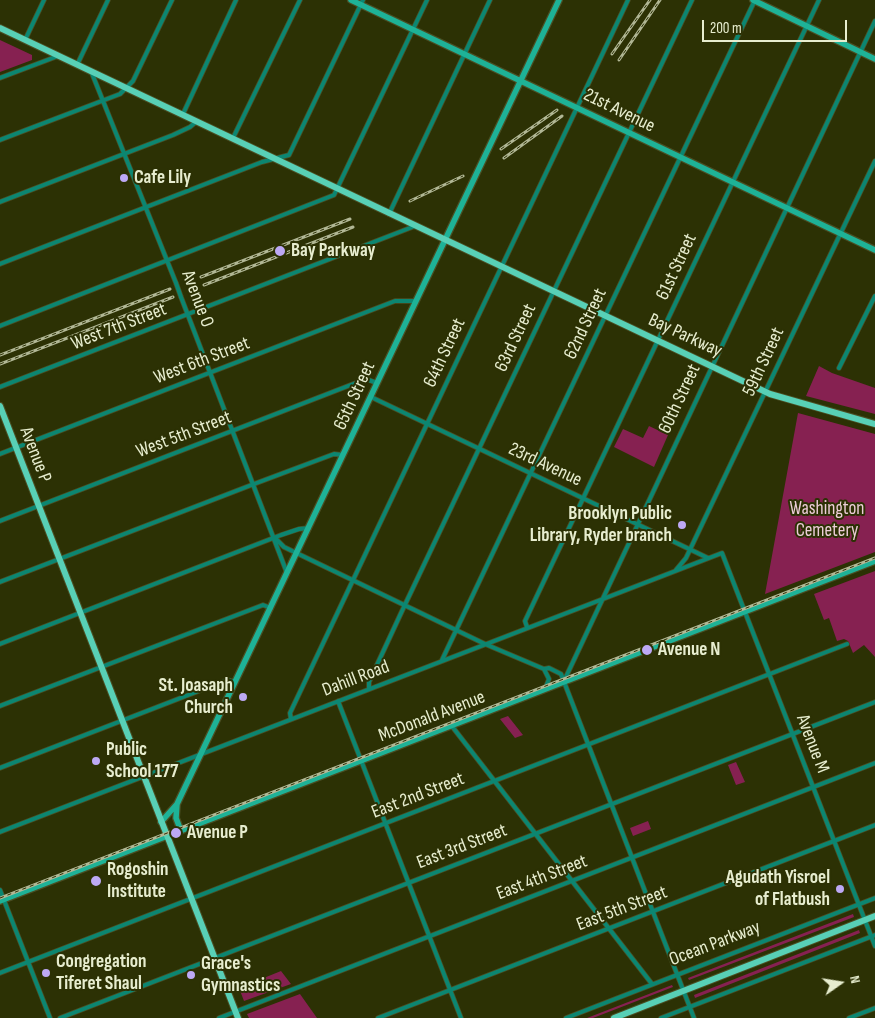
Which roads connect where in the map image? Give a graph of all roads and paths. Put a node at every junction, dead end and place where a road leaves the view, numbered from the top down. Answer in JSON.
{"nodes":[{"id":1,"x":44,"y":0,"type":"edge"},
{"id":2,"x":108,"y":0,"type":"edge"},
{"id":3,"x":172,"y":0,"type":"edge"},
{"id":4,"x":236,"y":0,"type":"edge"},
{"id":5,"x":300,"y":0,"type":"edge"},
{"id":6,"x":350,"y":0,"type":"edge"},
{"id":7,"x":427,"y":0,"type":"edge"},
{"id":8,"x":490,"y":0,"type":"edge"},
{"id":9,"x":559,"y":0,"type":"edge"},
{"id":10,"x":628,"y":0,"type":"edge"},
{"id":11,"x":692,"y":0,"type":"edge"},
{"id":12,"x":755,"y":0,"type":"edge"},
{"id":13,"x":819,"y":0,"type":"edge"},
{"id":14,"x":362,"y":2,"type":"edge"},
{"id":15,"x":875,"y":22,"type":"edge"},
{"id":16,"x":806,"y":26,"type":"junction"},
{"id":17,"x":0,"y":28,"type":"edge"},
{"id":18,"x":413,"y":30,"type":"junction"},
{"id":19,"x":25,"y":40,"type":"junction"},
{"id":20,"x":861,"y":52,"type":"junction"},
{"id":21,"x":464,"y":54,"type":"junction"},
{"id":22,"x":58,"y":56,"type":"junction"},
{"id":23,"x":875,"y":59,"type":"edge"},
{"id":24,"x":77,"y":65,"type":"junction"},
{"id":25,"x":91,"y":72,"type":"junction"},
{"id":26,"x":0,"y":78,"type":"edge"},
{"id":27,"x":521,"y":81,"type":"junction"},
{"id":28,"x":126,"y":88,"type":"junction"},
{"id":29,"x":104,"y":100,"type":"junction"},
{"id":30,"x":577,"y":108,"type":"junction"},
{"id":31,"x":183,"y":114,"type":"junction"},
{"id":32,"x":197,"y":121,"type":"junction"},
{"id":33,"x":629,"y":132,"type":"junction"},
{"id":34,"x":233,"y":138,"type":"junction"},
{"id":35,"x":0,"y":140,"type":"edge"},
{"id":36,"x":125,"y":153,"type":"junction"},
{"id":37,"x":276,"y":158,"type":"junction"},
{"id":38,"x":680,"y":158,"type":"junction"},
{"id":39,"x":875,"y":161,"type":"edge"},
{"id":40,"x":732,"y":182,"type":"junction"},
{"id":41,"x":338,"y":188,"type":"junction"},
{"id":42,"x":0,"y":202,"type":"edge"},
{"id":43,"x":146,"y":207,"type":"junction"},
{"id":44,"x":787,"y":208,"type":"junction"},
{"id":45,"x":389,"y":214,"type":"junction"},
{"id":46,"x":415,"y":226,"type":"junction"},
{"id":47,"x":841,"y":234,"type":"junction"},
{"id":48,"x":446,"y":240,"type":"junction"},
{"id":49,"x":875,"y":250,"type":"edge"},
{"id":50,"x":167,"y":261,"type":"junction"},
{"id":51,"x":0,"y":264,"type":"edge"},
{"id":52,"x":502,"y":266,"type":"junction"},
{"id":53,"x":554,"y":290,"type":"junction"},
{"id":54,"x":875,"y":296,"type":"edge"},
{"id":55,"x":416,"y":301,"type":"junction"},
{"id":56,"x":188,"y":315,"type":"junction"},
{"id":57,"x":606,"y":316,"type":"junction"},
{"id":58,"x":0,"y":326,"type":"edge"},
{"id":59,"x":658,"y":340,"type":"junction"},
{"id":60,"x":712,"y":366,"type":"junction"},
{"id":61,"x":839,"y":368,"type":"dead end"},
{"id":62,"x":211,"y":372,"type":"junction"},
{"id":63,"x":378,"y":382,"type":"junction"},
{"id":64,"x":0,"y":387,"type":"edge"},
{"id":65,"x":766,"y":391,"type":"junction"},
{"id":66,"x":371,"y":397,"type":"junction"},
{"id":67,"x":0,"y":406,"type":"edge"},
{"id":68,"x":426,"y":424,"type":"junction"},
{"id":69,"x":875,"y":424,"type":"edge"},
{"id":70,"x":233,"y":430,"type":"junction"},
{"id":71,"x":16,"y":448,"type":"junction"},
{"id":72,"x":479,"y":449,"type":"junction"},
{"id":73,"x":0,"y":454,"type":"edge"},
{"id":74,"x":343,"y":455,"type":"junction"},
{"id":75,"x":531,"y":473,"type":"junction"},
{"id":76,"x":254,"y":484,"type":"junction"},
{"id":77,"x":583,"y":498,"type":"junction"},
{"id":78,"x":39,"y":506,"type":"junction"},
{"id":79,"x":0,"y":521,"type":"edge"},
{"id":80,"x":636,"y":524,"type":"junction"},
{"id":81,"x":309,"y":528,"type":"junction"},
{"id":82,"x":275,"y":538,"type":"junction"},
{"id":83,"x":690,"y":550,"type":"junction"},
{"id":84,"x":297,"y":553,"type":"junction"},
{"id":85,"x":722,"y":553,"type":"joint"},
{"id":86,"x":708,"y":558,"type":"junction"},
{"id":87,"x":59,"y":559,"type":"junction"},
{"id":88,"x":875,"y":561,"type":"edge"},
{"id":89,"x":674,"y":571,"type":"junction"},
{"id":90,"x":287,"y":573,"type":"junction"},
{"id":91,"x":352,"y":580,"type":"junction"},
{"id":92,"x":0,"y":582,"type":"edge"},
{"id":93,"x":601,"y":599,"type":"junction"},
{"id":94,"x":405,"y":605,"type":"junction"},
{"id":95,"x":271,"y":608,"type":"junction"},
{"id":96,"x":745,"y":612,"type":"junction"},
{"id":97,"x":80,"y":613,"type":"junction"},
{"id":98,"x":527,"y":627,"type":"junction"},
{"id":99,"x":456,"y":630,"type":"junction"},
{"id":100,"x":0,"y":644,"type":"edge"},
{"id":101,"x":485,"y":644,"type":"junction"},
{"id":102,"x":847,"y":644,"type":"dead end"},
{"id":103,"x":442,"y":660,"type":"junction"},
{"id":104,"x":101,"y":667,"type":"junction"},
{"id":105,"x":544,"y":669,"type":"junction"},
{"id":106,"x":770,"y":674,"type":"junction"},
{"id":107,"x":235,"y":682,"type":"junction"},
{"id":108,"x":564,"y":682,"type":"junction"},
{"id":109,"x":369,"y":688,"type":"junction"},
{"id":110,"x":545,"y":689,"type":"junction"},
{"id":111,"x":338,"y":701,"type":"junction"},
{"id":112,"x":875,"y":702,"type":"edge"},
{"id":113,"x":0,"y":706,"type":"edge"},
{"id":114,"x":291,"y":719,"type":"junction"},
{"id":115,"x":122,"y":720,"type":"junction"},
{"id":116,"x":452,"y":725,"type":"junction"},
{"id":117,"x":793,"y":733,"type":"junction"},
{"id":118,"x":587,"y":745,"type":"junction"},
{"id":119,"x":201,"y":754,"type":"junction"},
{"id":120,"x":361,"y":760,"type":"junction"},
{"id":121,"x":875,"y":763,"type":"edge"},
{"id":122,"x":0,"y":768,"type":"edge"},
{"id":123,"x":144,"y":776,"type":"junction"},
{"id":124,"x":495,"y":781,"type":"junction"},
{"id":125,"x":813,"y":787,"type":"junction"},
{"id":126,"x":177,"y":804,"type":"junction"},
{"id":127,"x":610,"y":804,"type":"junction"},
{"id":128,"x":161,"y":822,"type":"junction"},
{"id":129,"x":386,"y":824,"type":"junction"},
{"id":130,"x":875,"y":825,"type":"edge"},
{"id":131,"x":181,"y":831,"type":"junction"},
{"id":132,"x":0,"y":832,"type":"edge"},
{"id":133,"x":536,"y":833,"type":"junction"},
{"id":134,"x":167,"y":836,"type":"junction"},
{"id":135,"x":834,"y":840,"type":"junction"},
{"id":136,"x":631,"y":858,"type":"junction"},
{"id":137,"x":572,"y":881,"type":"junction"},
{"id":138,"x":408,"y":882,"type":"junction"},
{"id":139,"x":0,"y":890,"type":"edge"},
{"id":140,"x":875,"y":898,"type":"edge"},
{"id":141,"x":191,"y":899,"type":"junction"},
{"id":142,"x":2,"y":900,"type":"edge"},
{"id":143,"x":859,"y":905,"type":"junction"},
{"id":144,"x":652,"y":912,"type":"junction"},
{"id":145,"x":875,"y":916,"type":"edge"},
{"id":146,"x":865,"y":920,"type":"junction"},
{"id":147,"x":609,"y":928,"type":"junction"},
{"id":148,"x":873,"y":935,"type":"edge"},
{"id":149,"x":429,"y":936,"type":"junction"},
{"id":150,"x":875,"y":946,"type":"edge"},
{"id":151,"x":214,"y":958,"type":"junction"},
{"id":152,"x":28,"y":962,"type":"junction"},
{"id":153,"x":0,"y":973,"type":"edge"},
{"id":154,"x":677,"y":975,"type":"junction"},
{"id":155,"x":652,"y":984,"type":"junction"},
{"id":156,"x":450,"y":990,"type":"junction"},
{"id":157,"x":683,"y":991,"type":"junction"},
{"id":158,"x":689,"y":1007,"type":"junction"},
{"id":159,"x":875,"y":1008,"type":"edge"},
{"id":160,"x":236,"y":1015,"type":"edge"},
{"id":161,"x":50,"y":1018,"type":"edge"},
{"id":162,"x":60,"y":1018,"type":"edge"},
{"id":163,"x":219,"y":1018,"type":"edge"},
{"id":164,"x":378,"y":1018,"type":"edge"},
{"id":165,"x":461,"y":1018,"type":"edge"},
{"id":166,"x":566,"y":1018,"type":"edge"},
{"id":167,"x":614,"y":1018,"type":"edge"},
{"id":168,"x":661,"y":1018,"type":"edge"},
{"id":169,"x":694,"y":1018,"type":"edge"},
{"id":170,"x":849,"y":1018,"type":"edge"}],
"edges":[{"from":1,"to":19,"type":"street"},
{"from":2,"to":24,"type":"street"},
{"from":3,"to":28,"type":"street"},
{"from":4,"to":31,"type":"street"},
{"from":5,"to":34,"type":"street"},
{"from":6,"to":14,"type":"main road","name":"21st Avenue"},
{"from":7,"to":18,"type":"street"},
{"from":8,"to":21,"type":"street"},
{"from":9,"to":27,"type":"main road","name":"65th Street"},
{"from":10,"to":30,"type":"street","name":"64th Street"},
{"from":11,"to":33,"type":"street","name":"63rd Street"},
{"from":12,"to":16,"type":"main road"},
{"from":12,"to":38,"type":"street","name":"62nd Street"},
{"from":13,"to":16,"type":"street","name":"61st Street"},
{"from":14,"to":18,"type":"main road","name":"21st Avenue"},
{"from":14,"to":37,"type":"street"},
{"from":15,"to":20,"type":"street","name":"60th Street"},
{"from":16,"to":20,"type":"main road"},
{"from":16,"to":40,"type":"street","name":"61st Street"},
{"from":17,"to":19,"type":"main road","name":"Bay Parkway"},
{"from":18,"to":21,"type":"main road","name":"21st Avenue"},
{"from":18,"to":41,"type":"street"},
{"from":19,"to":22,"type":"main road","name":"Bay Parkway"},
{"from":20,"to":23,"type":"main road"},
{"from":20,"to":44,"type":"street","name":"60th Street"},
{"from":21,"to":27,"type":"main road","name":"21st Avenue"},
{"from":21,"to":45,"type":"street"},
{"from":22,"to":24,"type":"main road","name":"Bay Parkway"},
{"from":22,"to":26,"type":"street"},
{"from":24,"to":25,"type":"main road","name":"Bay Parkway"},
{"from":25,"to":28,"type":"main road","name":"Bay Parkway"},
{"from":25,"to":29,"type":"street","name":"Avenue O"},
{"from":27,"to":30,"type":"main road","name":"21st Avenue"},
{"from":27,"to":48,"type":"main road","name":"65th Street"},
{"from":28,"to":29,"type":"street"},
{"from":28,"to":31,"type":"main road","name":"Bay Parkway"},
{"from":29,"to":35,"type":"street"},
{"from":29,"to":36,"type":"street","name":"Avenue O"},
{"from":30,"to":33,"type":"main road","name":"21st Avenue"},
{"from":30,"to":52,"type":"street","name":"64th Street"},
{"from":31,"to":32,"type":"main road","name":"Bay Parkway"},
{"from":32,"to":34,"type":"main road","name":"Bay Parkway"},
{"from":32,"to":36,"type":"street"},
{"from":33,"to":38,"type":"main road","name":"21st Avenue"},
{"from":33,"to":53,"type":"street","name":"63rd Street"},
{"from":34,"to":37,"type":"main road","name":"Bay Parkway"},
{"from":36,"to":42,"type":"street"},
{"from":36,"to":43,"type":"street","name":"Avenue O"},
{"from":37,"to":41,"type":"main road","name":"Bay Parkway"},
{"from":37,"to":43,"type":"street"},
{"from":38,"to":40,"type":"main road","name":"21st Avenue"},
{"from":38,"to":57,"type":"street","name":"62nd Street"},
{"from":39,"to":47,"type":"street","name":"59th Street"},
{"from":40,"to":44,"type":"main road","name":"21st Avenue"},
{"from":40,"to":59,"type":"street","name":"61st Street"},
{"from":41,"to":45,"type":"main road","name":"Bay Parkway"},
{"from":41,"to":50,"type":"street"},
{"from":43,"to":50,"type":"street","name":"Avenue O"},
{"from":43,"to":51,"type":"street"},
{"from":44,"to":47,"type":"main road","name":"21st Avenue"},
{"from":44,"to":60,"type":"street","name":"60th Street"},
{"from":45,"to":46,"type":"main road","name":"Bay Parkway"},
{"from":46,"to":48,"type":"main road","name":"Bay Parkway"},
{"from":46,"to":56,"type":"street","name":"West 7th Street"},
{"from":47,"to":49,"type":"main road","name":"21st Avenue"},
{"from":47,"to":65,"type":"street","name":"59th Street"},
{"from":48,"to":52,"type":"main road","name":"Bay Parkway"},
{"from":48,"to":55,"type":"main road","name":"65th Street"},
{"from":50,"to":56,"type":"street","name":"Avenue O","bridge":true},
{"from":50,"to":58,"type":"street"},
{"from":52,"to":53,"type":"main road","name":"Bay Parkway"},
{"from":52,"to":68,"type":"street","name":"64th Street"},
{"from":53,"to":57,"type":"main road","name":"Bay Parkway"},
{"from":53,"to":72,"type":"street","name":"63rd Street"},
{"from":54,"to":61,"type":"street"},
{"from":55,"to":62,"type":"street","name":"West 6th Street"},
{"from":55,"to":63,"type":"main road","name":"65th Street"},
{"from":56,"to":62,"type":"street","name":"Avenue O"},
{"from":56,"to":64,"type":"street","name":"West 7th Street"},
{"from":57,"to":59,"type":"main road","name":"Bay Parkway"},
{"from":57,"to":75,"type":"street","name":"62nd Street"},
{"from":59,"to":60,"type":"main road","name":"Bay Parkway"},
{"from":59,"to":77,"type":"street","name":"61st Street"},
{"from":60,"to":65,"type":"main road","name":"Bay Parkway"},
{"from":60,"to":80,"type":"street","name":"60th Street"},
{"from":62,"to":70,"type":"street","name":"Avenue O"},
{"from":62,"to":71,"type":"street","name":"West 6th Street"},
{"from":63,"to":66,"type":"main road","name":"65th Street"},
{"from":63,"to":70,"type":"street","name":"West 5th Street"},
{"from":65,"to":69,"type":"main road","name":"Bay Parkway"},
{"from":65,"to":83,"type":"street","name":"59th Street"},
{"from":66,"to":68,"type":"street","name":"23rd Avenue"},
{"from":66,"to":74,"type":"main road","name":"65th Street"},
{"from":67,"to":71,"type":"main road","name":"Avenue P"},
{"from":68,"to":72,"type":"street","name":"23rd Avenue"},
{"from":68,"to":91,"type":"street","name":"64th Street"},
{"from":70,"to":76,"type":"street","name":"Avenue O"},
{"from":70,"to":78,"type":"street","name":"West 5th Street"},
{"from":71,"to":73,"type":"street","name":"West 6th Street"},
{"from":71,"to":78,"type":"main road","name":"Avenue P"},
{"from":72,"to":75,"type":"street","name":"23rd Avenue"},
{"from":72,"to":94,"type":"street","name":"63rd Street"},
{"from":74,"to":76,"type":"street"},
{"from":74,"to":81,"type":"main road","name":"65th Street"},
{"from":75,"to":77,"type":"street","name":"23rd Avenue"},
{"from":75,"to":99,"type":"street","name":"62nd Street"},
{"from":76,"to":82,"type":"street","name":"Avenue O"},
{"from":76,"to":87,"type":"street"},
{"from":77,"to":80,"type":"street","name":"23rd Avenue"},
{"from":77,"to":98,"type":"street","name":"61st Street"},
{"from":78,"to":79,"type":"street","name":"West 5th Street"},
{"from":78,"to":87,"type":"main road","name":"Avenue P"},
{"from":80,"to":83,"type":"street","name":"23rd Avenue"},
{"from":80,"to":93,"type":"street","name":"60th Street"},
{"from":81,"to":82,"type":"street"},
{"from":81,"to":84,"type":"main road","name":"65th Street"},
{"from":82,"to":84,"type":"street"},
{"from":82,"to":90,"type":"street","name":"Avenue O"},
{"from":82,"to":97,"type":"street"},
{"from":83,"to":86,"type":"street","name":"23rd Avenue"},
{"from":83,"to":89,"type":"street","name":"59th Street"},
{"from":84,"to":90,"type":"main road","name":"65th Street"},
{"from":84,"to":91,"type":"street"},
{"from":85,"to":86,"type":"street","name":"Dahill Road"},
{"from":85,"to":96,"type":"street","name":"Avenue M"},
{"from":86,"to":89,"type":"street","name":"Dahill Road"},
{"from":87,"to":92,"type":"street"},
{"from":87,"to":97,"type":"main road","name":"Avenue P"},
{"from":88,"to":96,"type":"main road","name":"McDonald Avenue"},
{"from":89,"to":93,"type":"street","name":"Dahill Road"},
{"from":90,"to":95,"type":"main road","name":"65th Street"},
{"from":91,"to":94,"type":"street"},
{"from":91,"to":114,"type":"street","name":"64th Street"},
{"from":93,"to":98,"type":"street","name":"Dahill Road"},
{"from":93,"to":108,"type":"street","name":"60th Street"},
{"from":94,"to":99,"type":"street"},
{"from":94,"to":109,"type":"street","name":"63rd Street"},
{"from":95,"to":104,"type":"street"},
{"from":95,"to":107,"type":"main road","name":"65th Street"},
{"from":96,"to":106,"type":"street","name":"Avenue M"},
{"from":96,"to":108,"type":"main road","name":"McDonald Avenue"},
{"from":97,"to":100,"type":"street"},
{"from":97,"to":104,"type":"main road","name":"Avenue P"},
{"from":98,"to":101,"type":"street","name":"Dahill Road"},
{"from":99,"to":101,"type":"street"},
{"from":99,"to":103,"type":"street","name":"62nd Street"},
{"from":101,"to":103,"type":"street","name":"Dahill Road"},
{"from":101,"to":105,"type":"street"},
{"from":102,"to":106,"type":"street","name":"East 2nd Street"},
{"from":103,"to":109,"type":"street","name":"Dahill Road"},
{"from":104,"to":113,"type":"street"},
{"from":104,"to":115,"type":"main road","name":"Avenue P"},
{"from":105,"to":108,"type":"street"},
{"from":105,"to":110,"type":"street"},
{"from":106,"to":117,"type":"street","name":"Avenue M"},
{"from":106,"to":118,"type":"street","name":"East 2nd Street"},
{"from":107,"to":115,"type":"street"},
{"from":107,"to":119,"type":"main road","name":"65th Street"},
{"from":108,"to":110,"type":"main road","name":"McDonald Avenue"},
{"from":108,"to":118,"type":"street"},
{"from":109,"to":111,"type":"street","name":"Dahill Road"},
{"from":110,"to":116,"type":"main road","name":"McDonald Avenue"},
{"from":111,"to":114,"type":"street","name":"Dahill Road"},
{"from":111,"to":120,"type":"street"},
{"from":112,"to":117,"type":"street","name":"East 3rd Street"},
{"from":114,"to":119,"type":"street","name":"Dahill Road"},
{"from":115,"to":122,"type":"street"},
{"from":115,"to":123,"type":"main road","name":"Avenue P"},
{"from":116,"to":120,"type":"main road","name":"McDonald Avenue"},
{"from":116,"to":124,"type":"street"},
{"from":117,"to":125,"type":"street","name":"Avenue M"},
{"from":117,"to":127,"type":"street","name":"East 3rd Street"},
{"from":118,"to":124,"type":"street","name":"East 2nd Street"},
{"from":118,"to":127,"type":"street"},
{"from":119,"to":123,"type":"street","name":"Dahill Road"},
{"from":119,"to":126,"type":"main road","name":"65th Street"},
{"from":120,"to":129,"type":"street"},
{"from":120,"to":131,"type":"main road","name":"McDonald Avenue"},
{"from":121,"to":125,"type":"street","name":"East 4th Street"},
{"from":123,"to":128,"type":"main road","name":"Avenue P"},
{"from":123,"to":132,"type":"street","name":"Dahill Road"},
{"from":124,"to":129,"type":"street","name":"East 2nd Street"},
{"from":124,"to":133,"type":"street"},
{"from":125,"to":135,"type":"street","name":"Avenue M"},
{"from":125,"to":136,"type":"street","name":"East 4th Street"},
{"from":126,"to":128,"type":"main road","name":"65th Street"},
{"from":126,"to":131,"type":"main road"},
{"from":127,"to":133,"type":"street","name":"East 3rd Street"},
{"from":127,"to":136,"type":"street"},
{"from":128,"to":134,"type":"main road","name":"Avenue P"},
{"from":129,"to":138,"type":"street"},
{"from":129,"to":141,"type":"street","name":"East 2nd Street"},
{"from":130,"to":135,"type":"street","name":"East 5th Street"},
{"from":131,"to":134,"type":"main road","name":"McDonald Avenue"},
{"from":133,"to":137,"type":"street"},
{"from":133,"to":138,"type":"street","name":"East 3rd Street"},
{"from":134,"to":141,"type":"main road","name":"Avenue P"},
{"from":134,"to":142,"type":"main road","name":"McDonald Avenue"},
{"from":135,"to":143,"type":"street","name":"Avenue M"},
{"from":135,"to":144,"type":"street","name":"East 5th Street"},
{"from":136,"to":137,"type":"street","name":"East 4th Street"},
{"from":136,"to":144,"type":"street"},
{"from":137,"to":147,"type":"street"},
{"from":137,"to":149,"type":"street","name":"East 4th Street"},
{"from":138,"to":149,"type":"street"},
{"from":138,"to":151,"type":"street","name":"East 3rd Street"},
{"from":139,"to":142,"type":"street"},
{"from":140,"to":143,"type":"street","name":"Ocean Parkway"},
{"from":141,"to":151,"type":"main road","name":"Avenue P"},
{"from":141,"to":152,"type":"street","name":"East 2nd Street"},
{"from":142,"to":152,"type":"street"},
{"from":143,"to":146,"type":"street","name":"Avenue M"},
{"from":143,"to":154,"type":"street","name":"Ocean Parkway"},
{"from":144,"to":147,"type":"street","name":"East 5th Street"},
{"from":144,"to":154,"type":"street"},
{"from":145,"to":146,"type":"main road","name":"Ocean Parkway"},
{"from":146,"to":148,"type":"street","name":"Avenue M"},
{"from":146,"to":157,"type":"main road","name":"Ocean Parkway"},
{"from":147,"to":155,"type":"street"},
{"from":147,"to":156,"type":"street","name":"East 5th Street"},
{"from":148,"to":150,"type":"street","name":"Avenue M"},
{"from":148,"to":158,"type":"street"},
{"from":149,"to":156,"type":"street"},
{"from":149,"to":160,"type":"street","name":"East 4th Street"},
{"from":151,"to":160,"type":"main road","name":"Avenue P"},
{"from":151,"to":162,"type":"street","name":"East 3rd Street"},
{"from":152,"to":153,"type":"street","name":"East 2nd Street"},
{"from":152,"to":161,"type":"street"},
{"from":154,"to":155,"type":"street","name":"Ocean Parkway"},
{"from":154,"to":157,"type":"street"},
{"from":155,"to":166,"type":"street","name":"Ocean Parkway"},
{"from":156,"to":164,"type":"street","name":"East 5th Street"},
{"from":156,"to":165,"type":"street"},
{"from":157,"to":158,"type":"street"},
{"from":157,"to":167,"type":"main road","name":"Ocean Parkway"},
{"from":158,"to":168,"type":"street"},
{"from":158,"to":169,"type":"street"},
{"from":159,"to":170,"type":"street"},
{"from":160,"to":163,"type":"street","name":"East 4th Street"}]}
